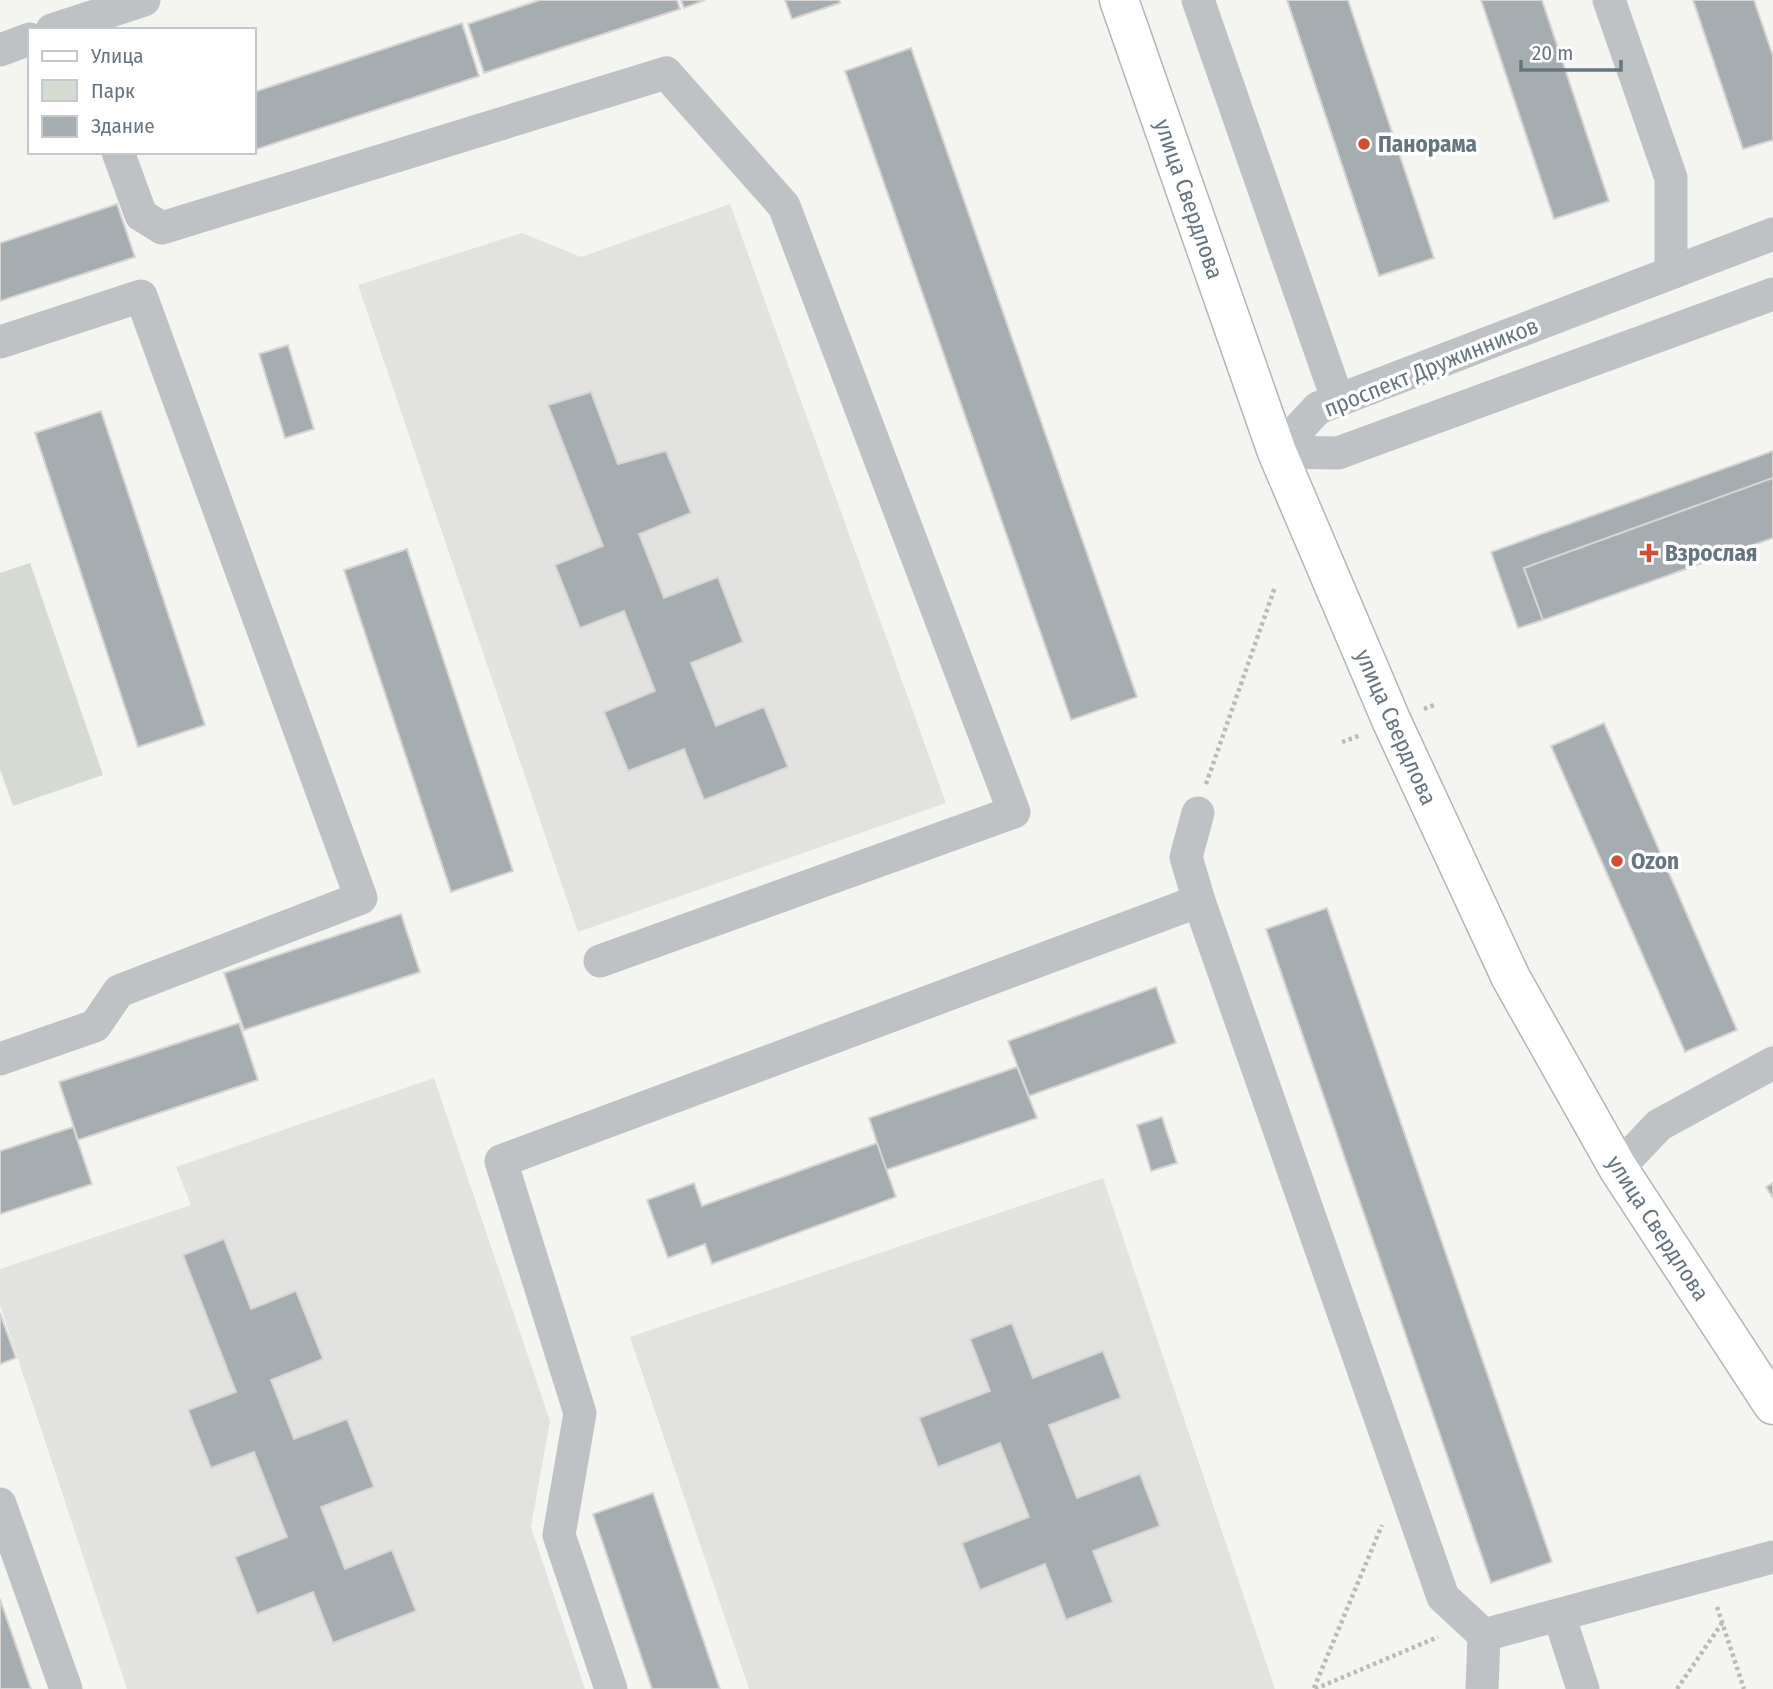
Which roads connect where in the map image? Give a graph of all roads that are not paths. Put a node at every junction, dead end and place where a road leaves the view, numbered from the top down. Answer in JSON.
{"nodes":[{"id":1,"x":144,"y":0,"type":"edge"},
{"id":2,"x":1119,"y":0,"type":"edge"},
{"id":3,"x":1198,"y":0,"type":"edge"},
{"id":4,"x":1609,"y":0,"type":"edge"},
{"id":5,"x":66,"y":27,"type":"edge"},
{"id":6,"x":28,"y":40,"type":"edge"},
{"id":7,"x":0,"y":50,"type":"edge"},
{"id":8,"x":119,"y":154,"type":"edge"},
{"id":9,"x":1773,"y":234,"type":"edge"},
{"id":10,"x":1671,"y":273,"type":"junction"},
{"id":11,"x":1773,"y":294,"type":"edge"},
{"id":12,"x":0,"y":342,"type":"edge"},
{"id":13,"x":1338,"y":401,"type":"junction"},
{"id":14,"x":1277,"y":452,"type":"junction"},
{"id":15,"x":1198,"y":813,"type":"dead end"},
{"id":16,"x":1199,"y":901,"type":"junction"},
{"id":17,"x":600,"y":961,"type":"dead end"},
{"id":18,"x":0,"y":1059,"type":"edge"},
{"id":19,"x":1773,"y":1063,"type":"edge"},
{"id":20,"x":1618,"y":1168,"type":"junction"},
{"id":21,"x":1773,"y":1405,"type":"edge"},
{"id":22,"x":0,"y":1504,"type":"edge"},
{"id":23,"x":1773,"y":1557,"type":"edge"},
{"id":24,"x":1559,"y":1615,"type":"junction"},
{"id":25,"x":1478,"y":1629,"type":"junction"},
{"id":26,"x":66,"y":1689,"type":"edge"},
{"id":27,"x":611,"y":1689,"type":"edge"},
{"id":28,"x":1482,"y":1689,"type":"edge"},
{"id":29,"x":1583,"y":1689,"type":"edge"}],
"edges":[{"from":1,"to":5,"type":"street"},
{"from":2,"to":14,"type":"main road","name":"улица Свердлова"},
{"from":3,"to":13,"type":"street"},
{"from":4,"to":10,"type":"street"},
{"from":6,"to":7,"type":"street"},
{"from":8,"to":17,"type":"street"},
{"from":9,"to":10,"type":"street","name":"проспект Дружинников"},
{"from":10,"to":13,"type":"street","name":"проспект Дружинников"},
{"from":11,"to":14,"type":"street","name":"проспект Дружинников"},
{"from":12,"to":18,"type":"street"},
{"from":13,"to":14,"type":"street","name":"проспект Дружинников"},
{"from":14,"to":20,"type":"main road","name":"улица Свердлова"},
{"from":15,"to":16,"type":"street"},
{"from":16,"to":25,"type":"street"},
{"from":16,"to":27,"type":"street"},
{"from":19,"to":20,"type":"street"},
{"from":20,"to":21,"type":"main road","name":"улица Свердлова"},
{"from":22,"to":26,"type":"street"},
{"from":23,"to":24,"type":"street"},
{"from":24,"to":25,"type":"street"},
{"from":24,"to":29,"type":"street"},
{"from":25,"to":28,"type":"street"}]}
